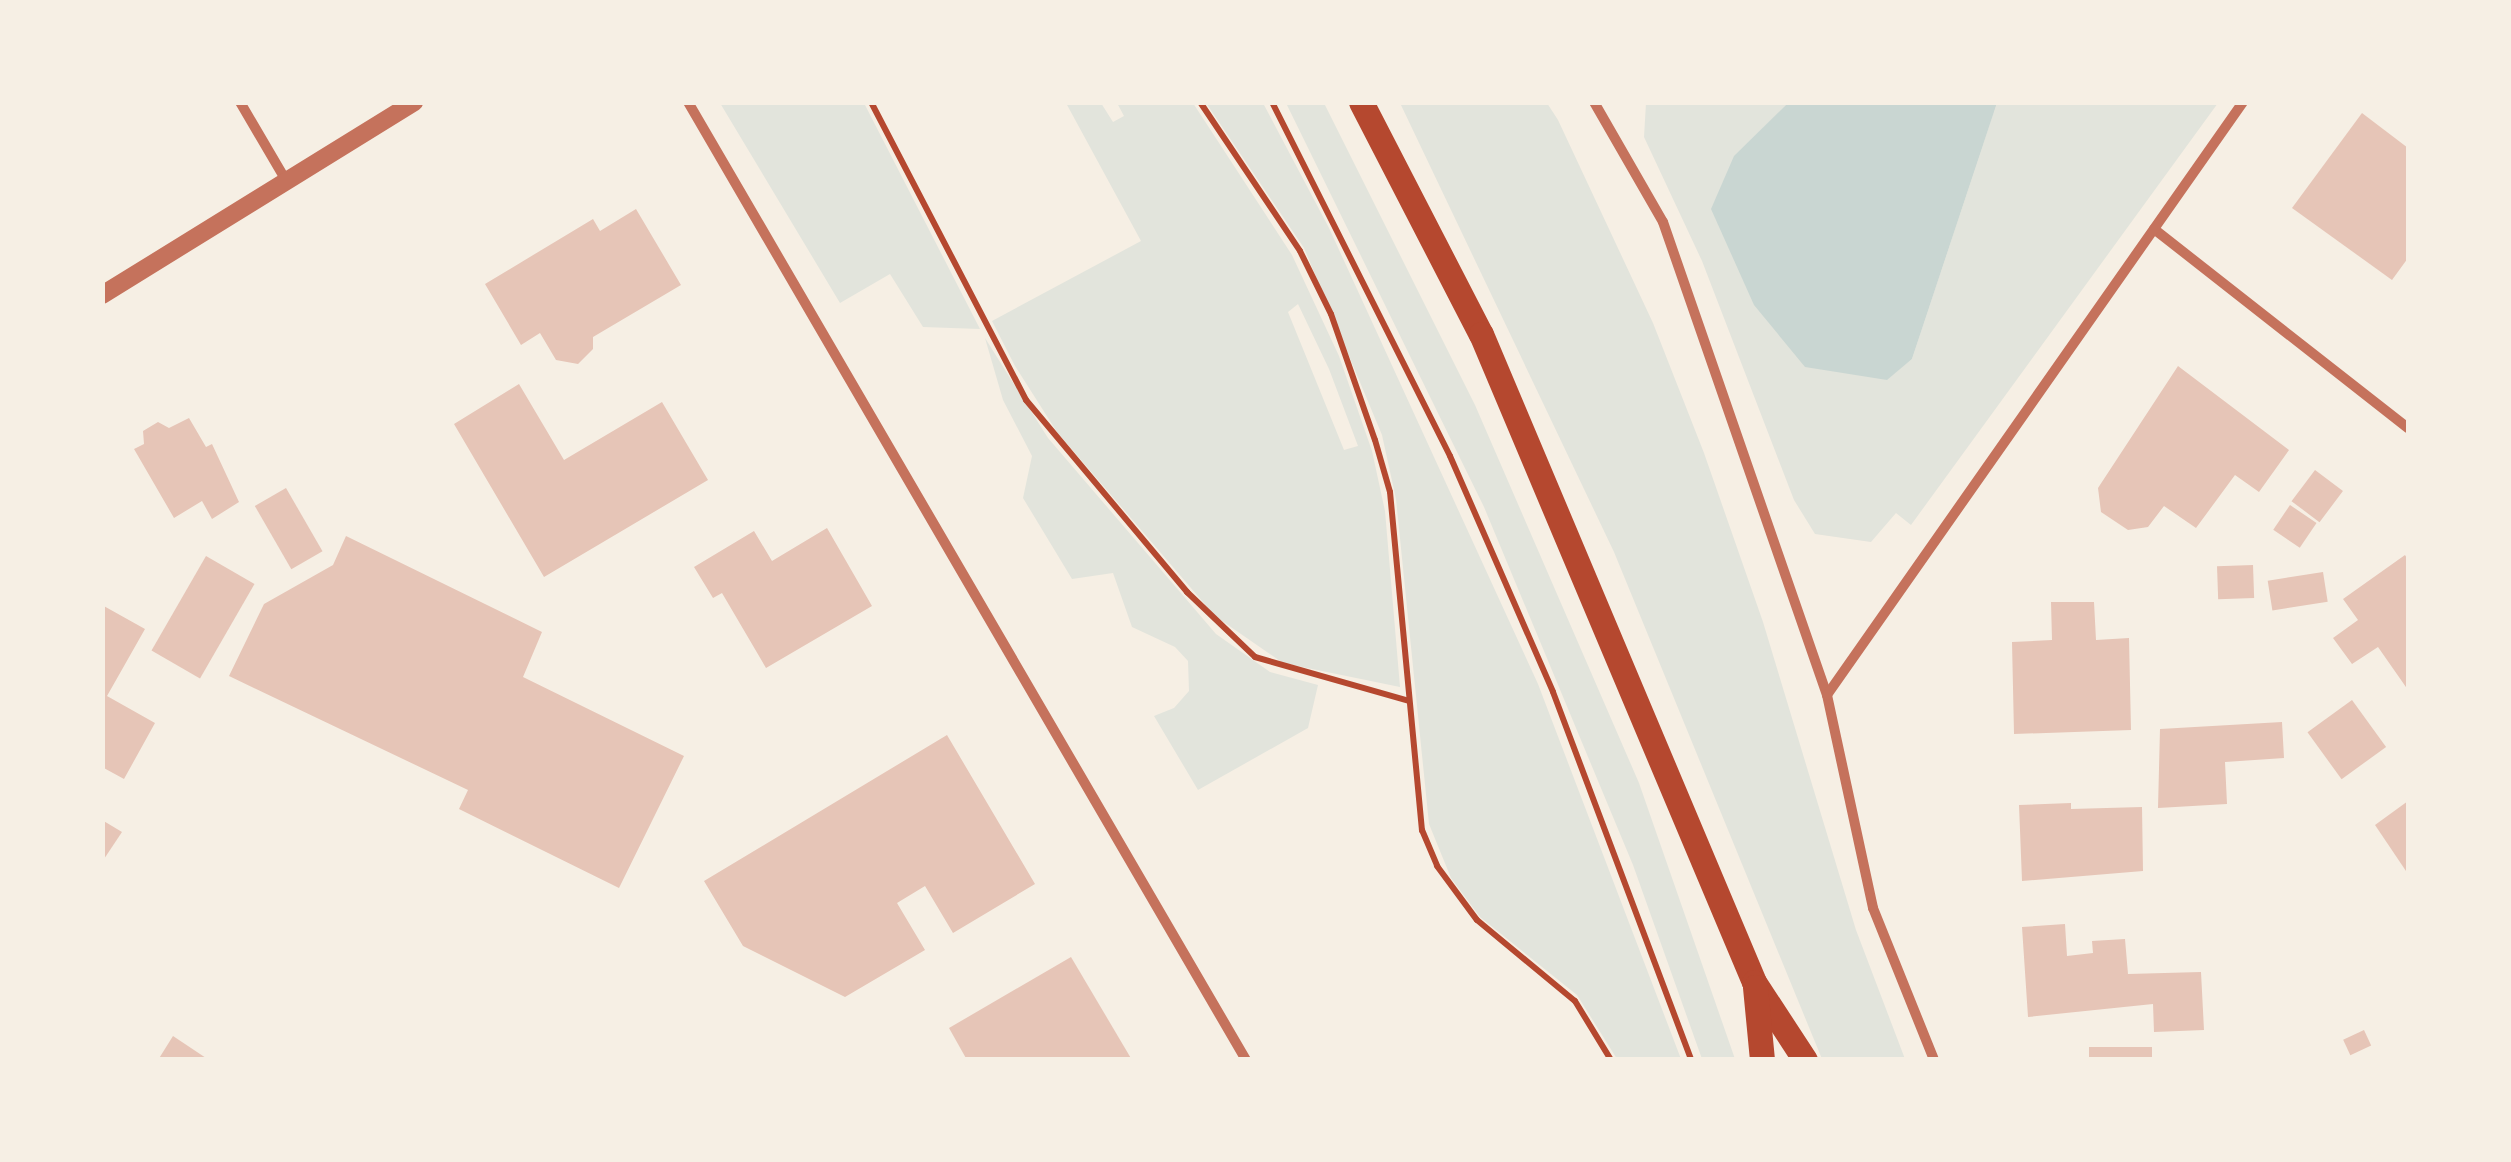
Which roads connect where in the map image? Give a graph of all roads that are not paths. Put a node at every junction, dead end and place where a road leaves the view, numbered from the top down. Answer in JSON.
{"nodes":[{"id":1,"x":240,"y":102,"type":"edge"},
{"id":2,"x":688,"y":102,"type":"edge"},
{"id":3,"x":1362,"y":102,"type":"edge"},
{"id":4,"x":1594,"y":102,"type":"edge"},
{"id":5,"x":2243,"y":102,"type":"edge"},
{"id":6,"x":402,"y":105,"type":"edge"},
{"id":7,"x":287,"y":182,"type":"junction"},
{"id":8,"x":2154,"y":228,"type":"junction"},
{"id":9,"x":102,"y":294,"type":"edge"},
{"id":10,"x":2408,"y":428,"type":"edge"},
{"id":11,"x":1827,"y":695,"type":"junction"},
{"id":12,"x":1754,"y":982,"type":"junction"},
{"id":13,"x":1246,"y":1060,"type":"edge"},
{"id":14,"x":1762,"y":1060,"type":"edge"},
{"id":15,"x":1805,"y":1060,"type":"edge"},
{"id":16,"x":1934,"y":1060,"type":"edge"}],
"edges":[{"from":1,"to":7,"type":"street"},
{"from":2,"to":13,"type":"street"},
{"from":3,"to":12,"type":"main road"},
{"from":4,"to":11,"type":"street"},
{"from":5,"to":8,"type":"street"},
{"from":6,"to":7,"type":"street"},
{"from":7,"to":9,"type":"street"},
{"from":8,"to":10,"type":"street"},
{"from":8,"to":11,"type":"street"},
{"from":11,"to":16,"type":"street"},
{"from":12,"to":14,"type":"main road"},
{"from":12,"to":15,"type":"main road"}]}
